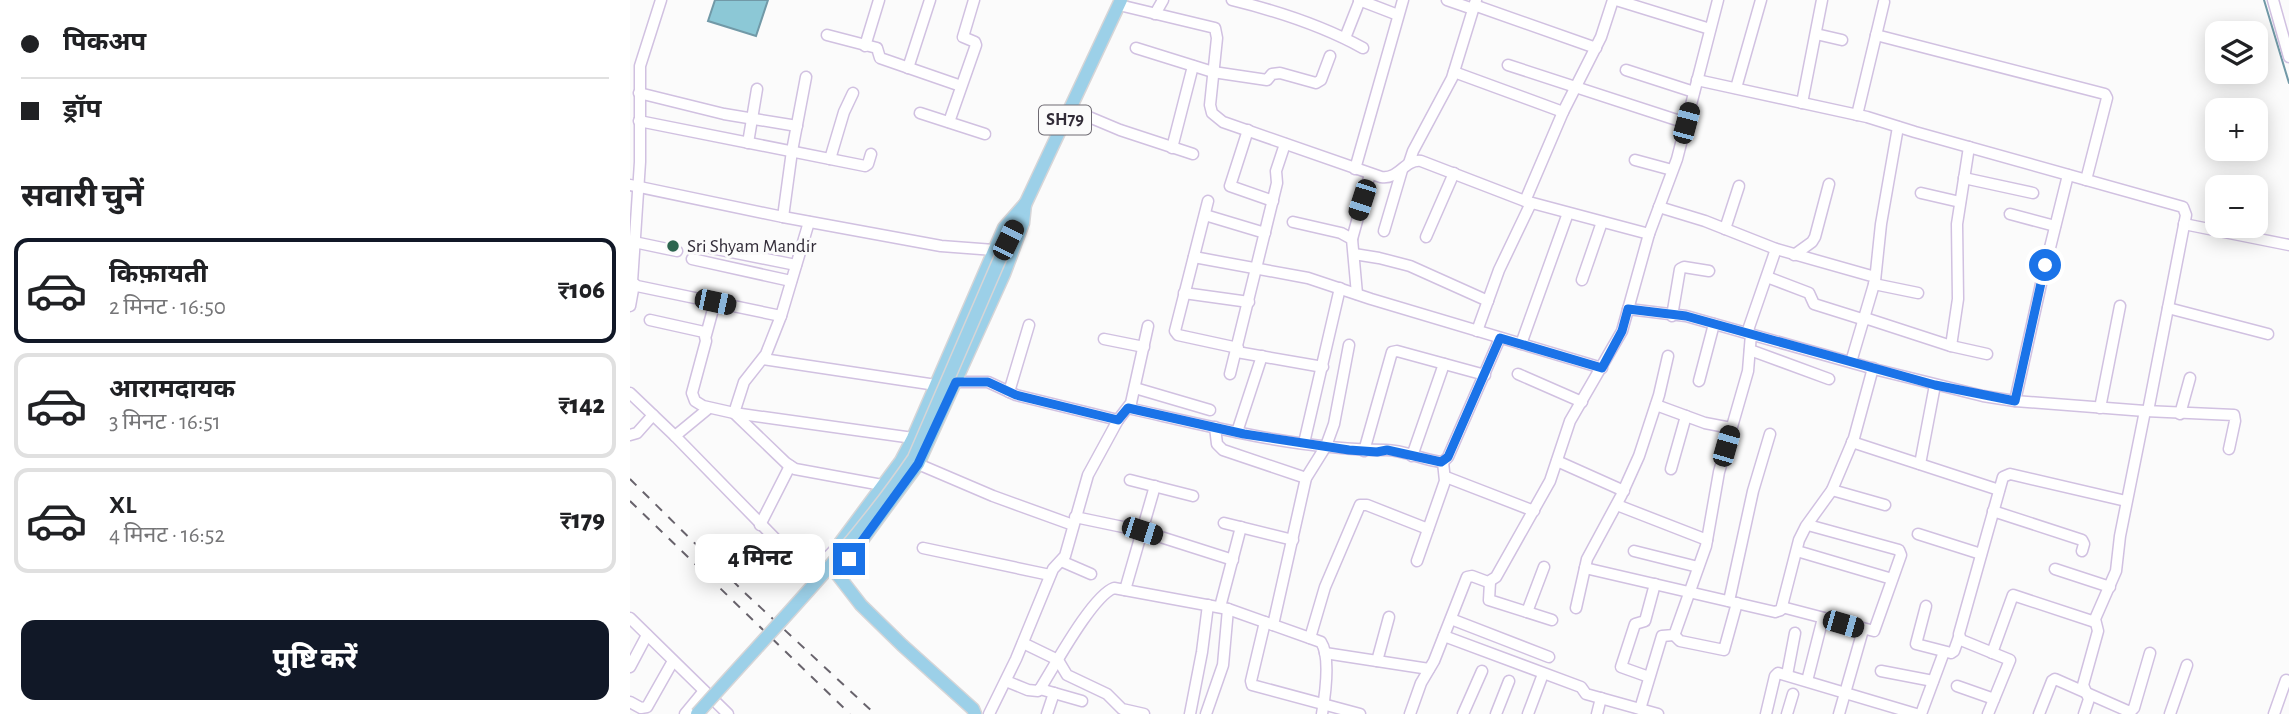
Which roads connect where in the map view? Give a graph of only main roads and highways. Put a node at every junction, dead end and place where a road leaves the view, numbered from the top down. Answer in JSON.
{"nodes":[{"id":1,"x":1120,"y":3,"type":"edge"},
{"id":2,"x":1025,"y":204,"type":"junction"},
{"id":3,"x":837,"y":573,"type":"junction"},
{"id":4,"x":697,"y":714,"type":"edge"},
{"id":5,"x":975,"y":714,"type":"edge"}],
"edges":[{"from":1,"to":2,"type":"main road","number":"SH79"},
{"from":2,"to":3,"type":"main road","number":"SH79"},
{"from":2,"to":3,"type":"main road","number":"SH79"},
{"from":2,"to":4,"type":"main road","number":"SH79","bridge":true},
{"from":3,"to":5,"type":"main road"}]}
